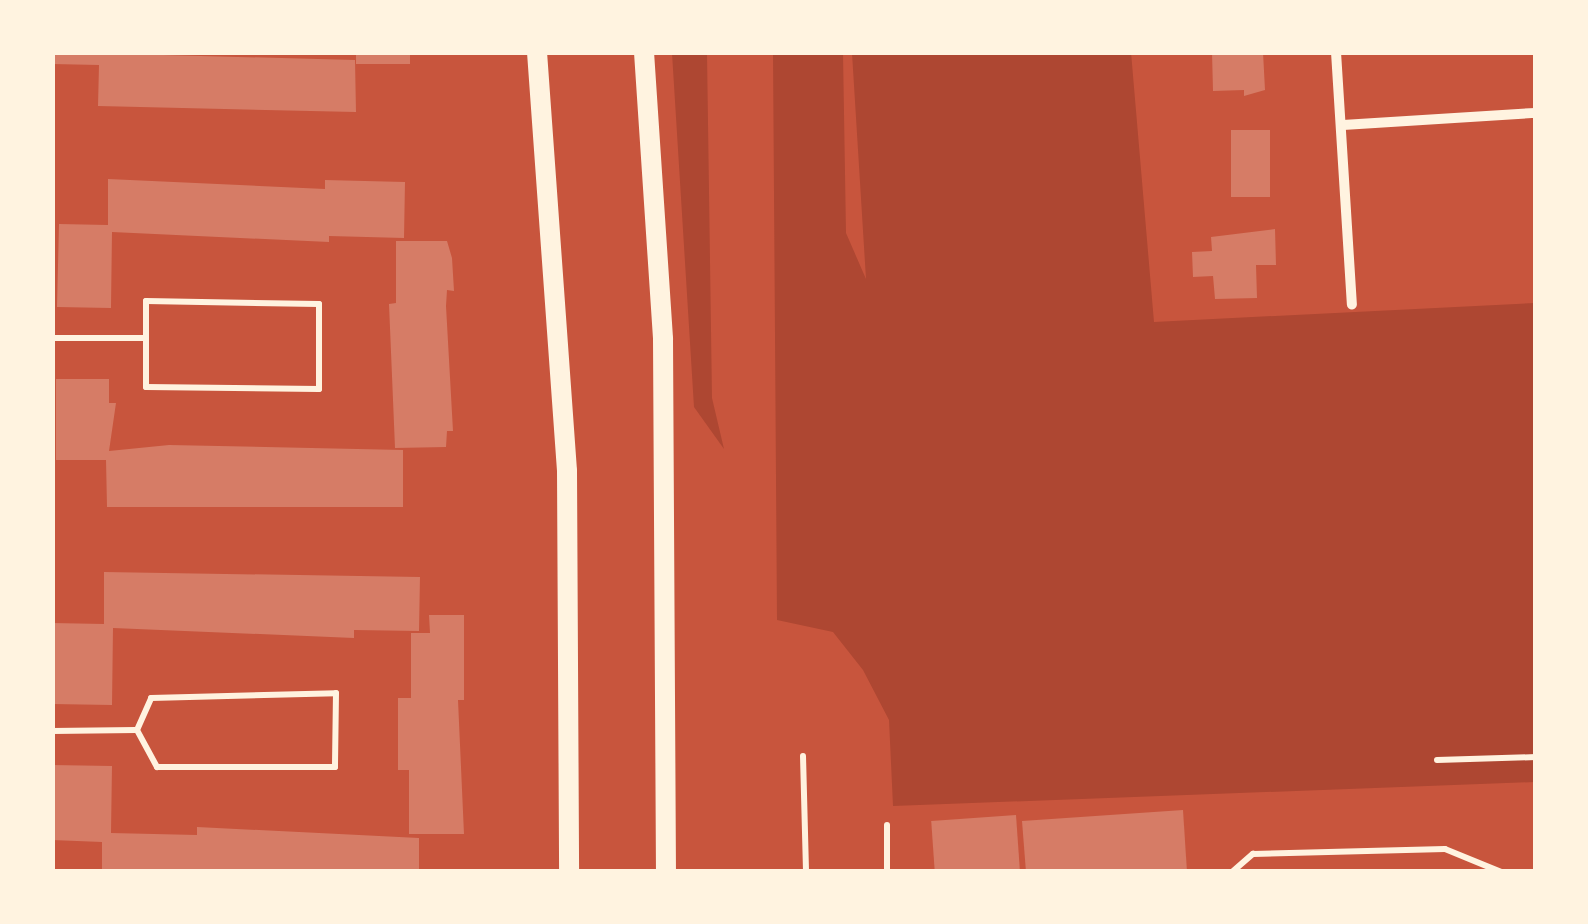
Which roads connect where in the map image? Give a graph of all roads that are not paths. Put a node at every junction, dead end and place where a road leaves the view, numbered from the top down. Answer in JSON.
{"nodes":[{"id":1,"x":538,"y":52,"type":"edge"},
{"id":2,"x":644,"y":52,"type":"edge"},
{"id":3,"x":1336,"y":52,"type":"edge"},
{"id":4,"x":1536,"y":113,"type":"edge"},
{"id":5,"x":1342,"y":124,"type":"junction"},
{"id":6,"x":1352,"y":304,"type":"dead end"},
{"id":7,"x":52,"y":338,"type":"edge"},
{"id":8,"x":146,"y":338,"type":"junction"},
{"id":9,"x":137,"y":730,"type":"junction"},
{"id":10,"x":52,"y":731,"type":"edge"},
{"id":11,"x":803,"y":756,"type":"dead end"},
{"id":12,"x":1536,"y":758,"type":"edge"},
{"id":13,"x":1437,"y":760,"type":"dead end"},
{"id":14,"x":887,"y":824,"type":"dead end"},
{"id":15,"x":569,"y":872,"type":"edge"},
{"id":16,"x":666,"y":872,"type":"edge"},
{"id":17,"x":806,"y":872,"type":"edge"},
{"id":18,"x":887,"y":872,"type":"edge"},
{"id":19,"x":1232,"y":872,"type":"edge"},
{"id":20,"x":1501,"y":872,"type":"edge"}],
"edges":[{"from":1,"to":15,"type":"highway"},
{"from":2,"to":16,"type":"highway"},
{"from":3,"to":5,"type":"street"},
{"from":4,"to":5,"type":"street"},
{"from":5,"to":6,"type":"street"},
{"from":7,"to":8,"type":"lane"},
{"from":8,"to":8,"type":"lane"},
{"from":9,"to":9,"type":"lane"},
{"from":9,"to":10,"type":"lane"},
{"from":11,"to":17,"type":"lane"},
{"from":12,"to":13,"type":"lane"},
{"from":14,"to":18,"type":"lane"},
{"from":19,"to":20,"type":"lane"}]}
